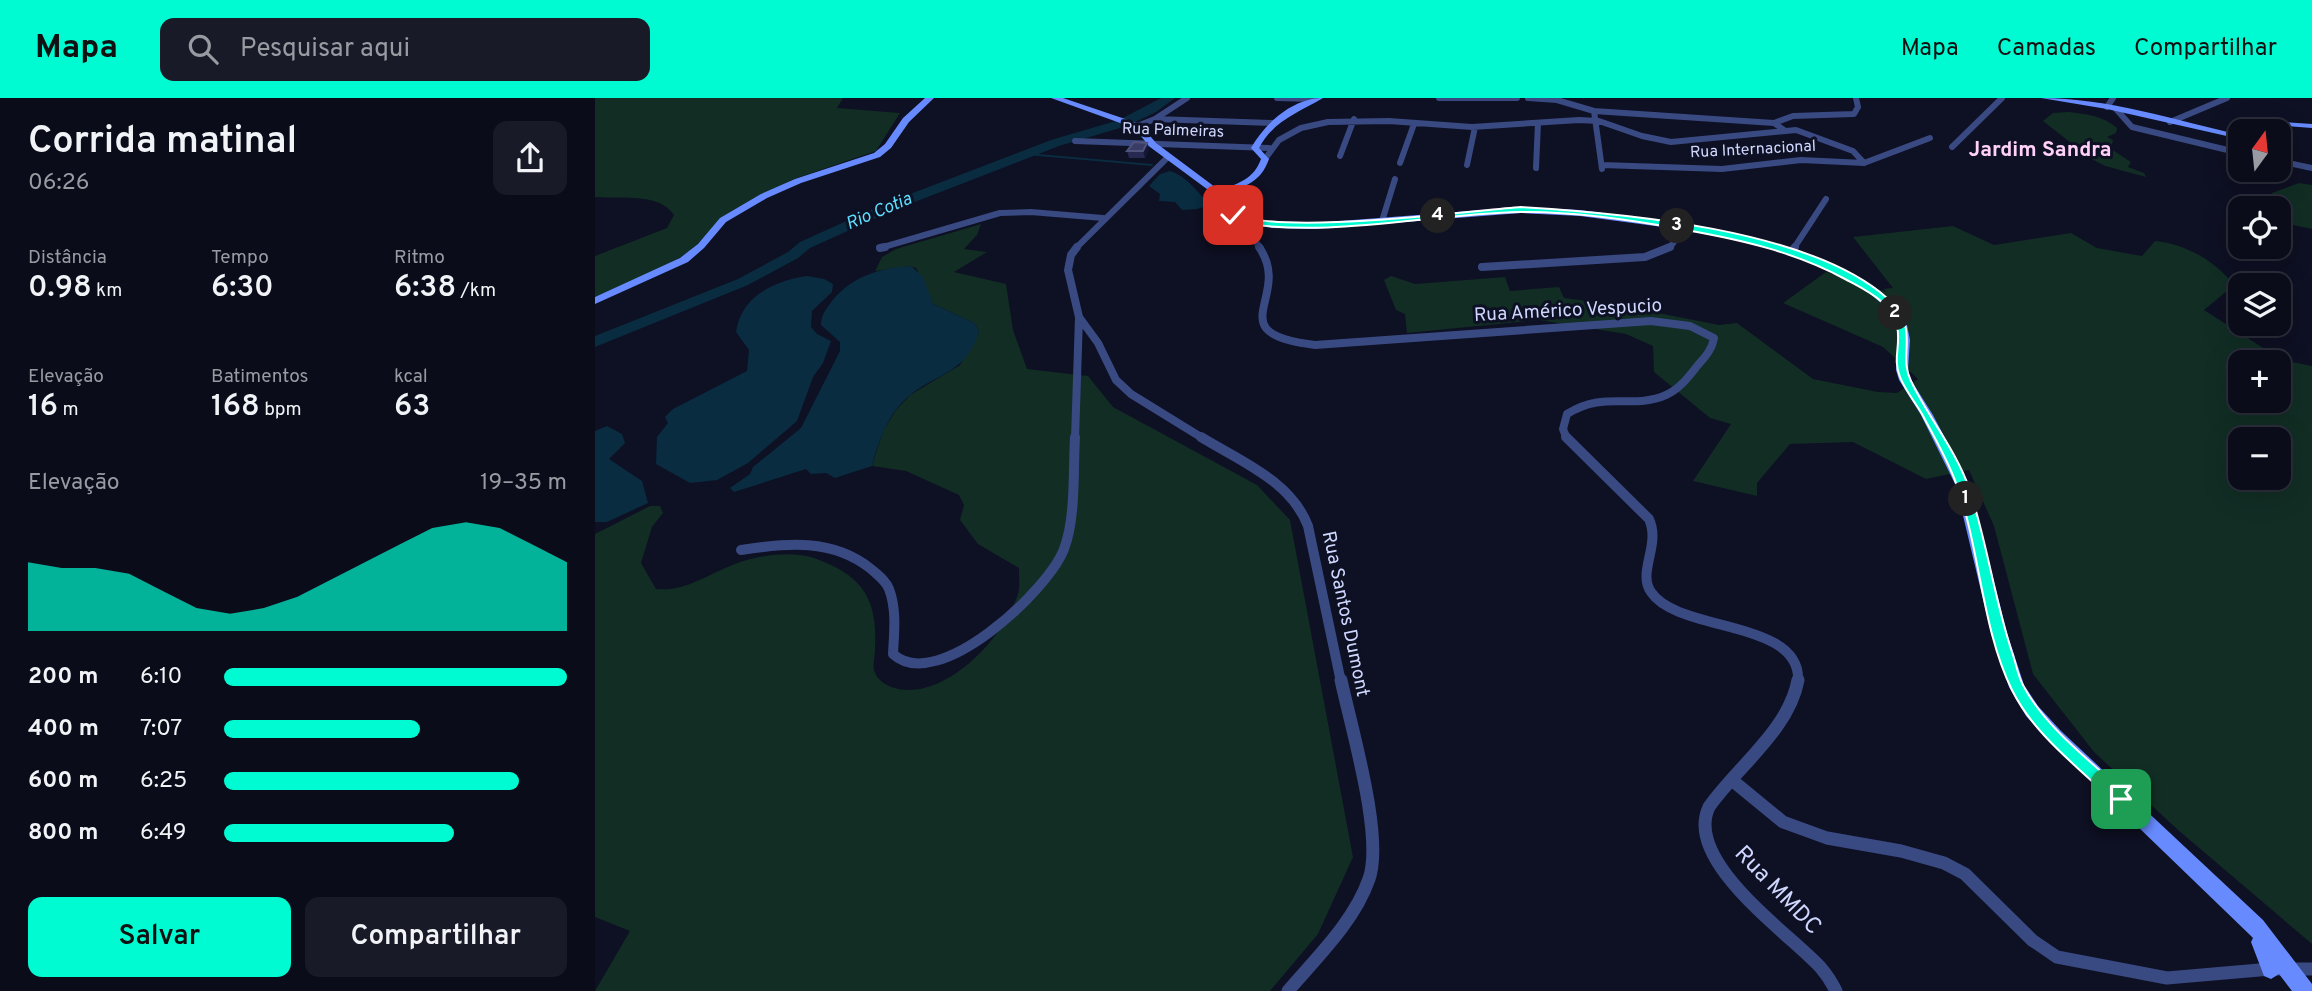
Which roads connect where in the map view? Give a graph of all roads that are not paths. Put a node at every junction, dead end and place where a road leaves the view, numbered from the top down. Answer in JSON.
{"nodes":[{"id":1,"x":930,"y":98,"type":"edge"},
{"id":2,"x":1055,"y":98,"type":"edge"},
{"id":3,"x":1187,"y":98,"type":"edge"},
{"id":4,"x":1277,"y":98,"type":"edge"},
{"id":5,"x":1439,"y":98,"type":"edge"},
{"id":6,"x":1517,"y":98,"type":"edge"},
{"id":7,"x":1528,"y":98,"type":"edge"},
{"id":8,"x":1856,"y":98,"type":"edge"},
{"id":9,"x":2002,"y":98,"type":"edge"},
{"id":10,"x":2045,"y":98,"type":"edge"},
{"id":11,"x":2113,"y":98,"type":"edge"},
{"id":12,"x":2227,"y":98,"type":"edge"},
{"id":13,"x":1316,"y":99,"type":"edge"},
{"id":14,"x":2112,"y":108,"type":"junction"},
{"id":15,"x":1594,"y":111,"type":"junction"},
{"id":16,"x":1156,"y":119,"type":"junction"},
{"id":17,"x":1354,"y":119,"type":"junction"},
{"id":18,"x":1597,"y":120,"type":"junction"},
{"id":19,"x":1274,"y":122,"type":"junction"},
{"id":20,"x":2170,"y":122,"type":"junction"},
{"id":21,"x":1129,"y":123,"type":"junction"},
{"id":22,"x":1538,"y":123,"type":"junction"},
{"id":23,"x":1774,"y":123,"type":"junction"},
{"id":24,"x":1414,"y":124,"type":"junction"},
{"id":25,"x":2291,"y":124,"type":"edge"},
{"id":26,"x":2309,"y":125,"type":"edge"},
{"id":27,"x":1475,"y":127,"type":"junction"},
{"id":28,"x":1784,"y":130,"type":"junction"},
{"id":29,"x":2228,"y":134,"type":"edge"},
{"id":30,"x":1930,"y":138,"type":"dead end"},
{"id":31,"x":1075,"y":141,"type":"dead end"},
{"id":32,"x":1153,"y":145,"type":"junction"},
{"id":33,"x":1952,"y":147,"type":"dead end"},
{"id":34,"x":1255,"y":148,"type":"junction"},
{"id":35,"x":1269,"y":148,"type":"junction"},
{"id":36,"x":2228,"y":150,"type":"edge"},
{"id":37,"x":1340,"y":156,"type":"dead end"},
{"id":38,"x":1168,"y":157,"type":"junction"},
{"id":39,"x":1265,"y":159,"type":"junction"},
{"id":40,"x":1400,"y":163,"type":"dead end"},
{"id":41,"x":1864,"y":163,"type":"junction"},
{"id":42,"x":2291,"y":164,"type":"edge"},
{"id":43,"x":1467,"y":165,"type":"dead end"},
{"id":44,"x":1536,"y":168,"type":"dead end"},
{"id":45,"x":2312,"y":168,"type":"edge"},
{"id":46,"x":1395,"y":179,"type":"dead end"},
{"id":47,"x":1218,"y":193,"type":"junction"},
{"id":48,"x":1826,"y":199,"type":"dead end"},
{"id":49,"x":1104,"y":218,"type":"junction"},
{"id":50,"x":1236,"y":219,"type":"junction"},
{"id":51,"x":1382,"y":220,"type":"junction"},
{"id":52,"x":1685,"y":227,"type":"junction"},
{"id":53,"x":880,"y":248,"type":"dead end"},
{"id":54,"x":1793,"y":251,"type":"junction"},
{"id":55,"x":1482,"y":267,"type":"dead end"},
{"id":56,"x":595,"y":301,"type":"edge"},
{"id":57,"x":1079,"y":317,"type":"junction"},
{"id":58,"x":741,"y":550,"type":"dead end"},
{"id":59,"x":1733,"y":781,"type":"junction"},
{"id":60,"x":2312,"y":969,"type":"edge"},
{"id":61,"x":2281,"y":970,"type":"junction"},
{"id":62,"x":1288,"y":991,"type":"edge"},
{"id":63,"x":1836,"y":991,"type":"edge"},
{"id":64,"x":2305,"y":991,"type":"edge"}],
"edges":[{"from":1,"to":56,"type":"street"},
{"from":2,"to":21,"type":"street"},
{"from":3,"to":16,"type":"street"},
{"from":4,"to":13,"type":"street"},
{"from":5,"to":6,"type":"street"},
{"from":7,"to":15,"type":"street"},
{"from":8,"to":23,"type":"street"},
{"from":9,"to":33,"type":"street"},
{"from":10,"to":14,"type":"street"},
{"from":11,"to":14,"type":"street"},
{"from":12,"to":20,"type":"street"},
{"from":13,"to":19,"type":"street"},
{"from":14,"to":20,"type":"street"},
{"from":14,"to":36,"type":"street"},
{"from":15,"to":18,"type":"street"},
{"from":15,"to":23,"type":"street"},
{"from":16,"to":19,"type":"street"},
{"from":16,"to":21,"type":"street"},
{"from":17,"to":24,"type":"street"},
{"from":17,"to":35,"type":"street"},
{"from":17,"to":37,"type":"street"},
{"from":18,"to":22,"type":"street"},
{"from":18,"to":28,"type":"street"},
{"from":18,"to":41,"type":"street","name":"Rua Internacional"},
{"from":19,"to":34,"type":"street"},
{"from":20,"to":29,"type":"street"},
{"from":21,"to":32,"type":"street"},
{"from":22,"to":27,"type":"street"},
{"from":22,"to":44,"type":"street"},
{"from":23,"to":28,"type":"street"},
{"from":24,"to":27,"type":"street"},
{"from":24,"to":40,"type":"street"},
{"from":25,"to":26,"type":"street"},
{"from":27,"to":43,"type":"street"},
{"from":28,"to":41,"type":"street"},
{"from":30,"to":41,"type":"street"},
{"from":31,"to":32,"type":"street","name":"Rua Palmeiras"},
{"from":32,"to":34,"type":"street","name":"Rua Palmeiras"},
{"from":32,"to":38,"type":"street"},
{"from":34,"to":35,"type":"street","name":"Rua Palmeiras"},
{"from":34,"to":39,"type":"street"},
{"from":35,"to":39,"type":"street"},
{"from":38,"to":47,"type":"street"},
{"from":38,"to":49,"type":"street","name":"Rua Santos Dumont"},
{"from":39,"to":47,"type":"street"},
{"from":42,"to":45,"type":"street"},
{"from":46,"to":51,"type":"street"},
{"from":47,"to":50,"type":"street"},
{"from":48,"to":54,"type":"street"},
{"from":49,"to":53,"type":"street"},
{"from":49,"to":57,"type":"street","name":"Rua Santos Dumont"},
{"from":50,"to":51,"type":"street"},
{"from":50,"to":59,"type":"street","name":"Rua Américo Vespucio"},
{"from":51,"to":52,"type":"street"},
{"from":52,"to":54,"type":"street"},
{"from":52,"to":55,"type":"street"},
{"from":54,"to":61,"type":"street"},
{"from":57,"to":58,"type":"street"},
{"from":57,"to":62,"type":"street","name":"Rua Santos Dumont"},
{"from":59,"to":61,"type":"street"},
{"from":59,"to":63,"type":"street","name":"Rua MMDC"},
{"from":60,"to":61,"type":"street"},
{"from":61,"to":64,"type":"street"}]}
